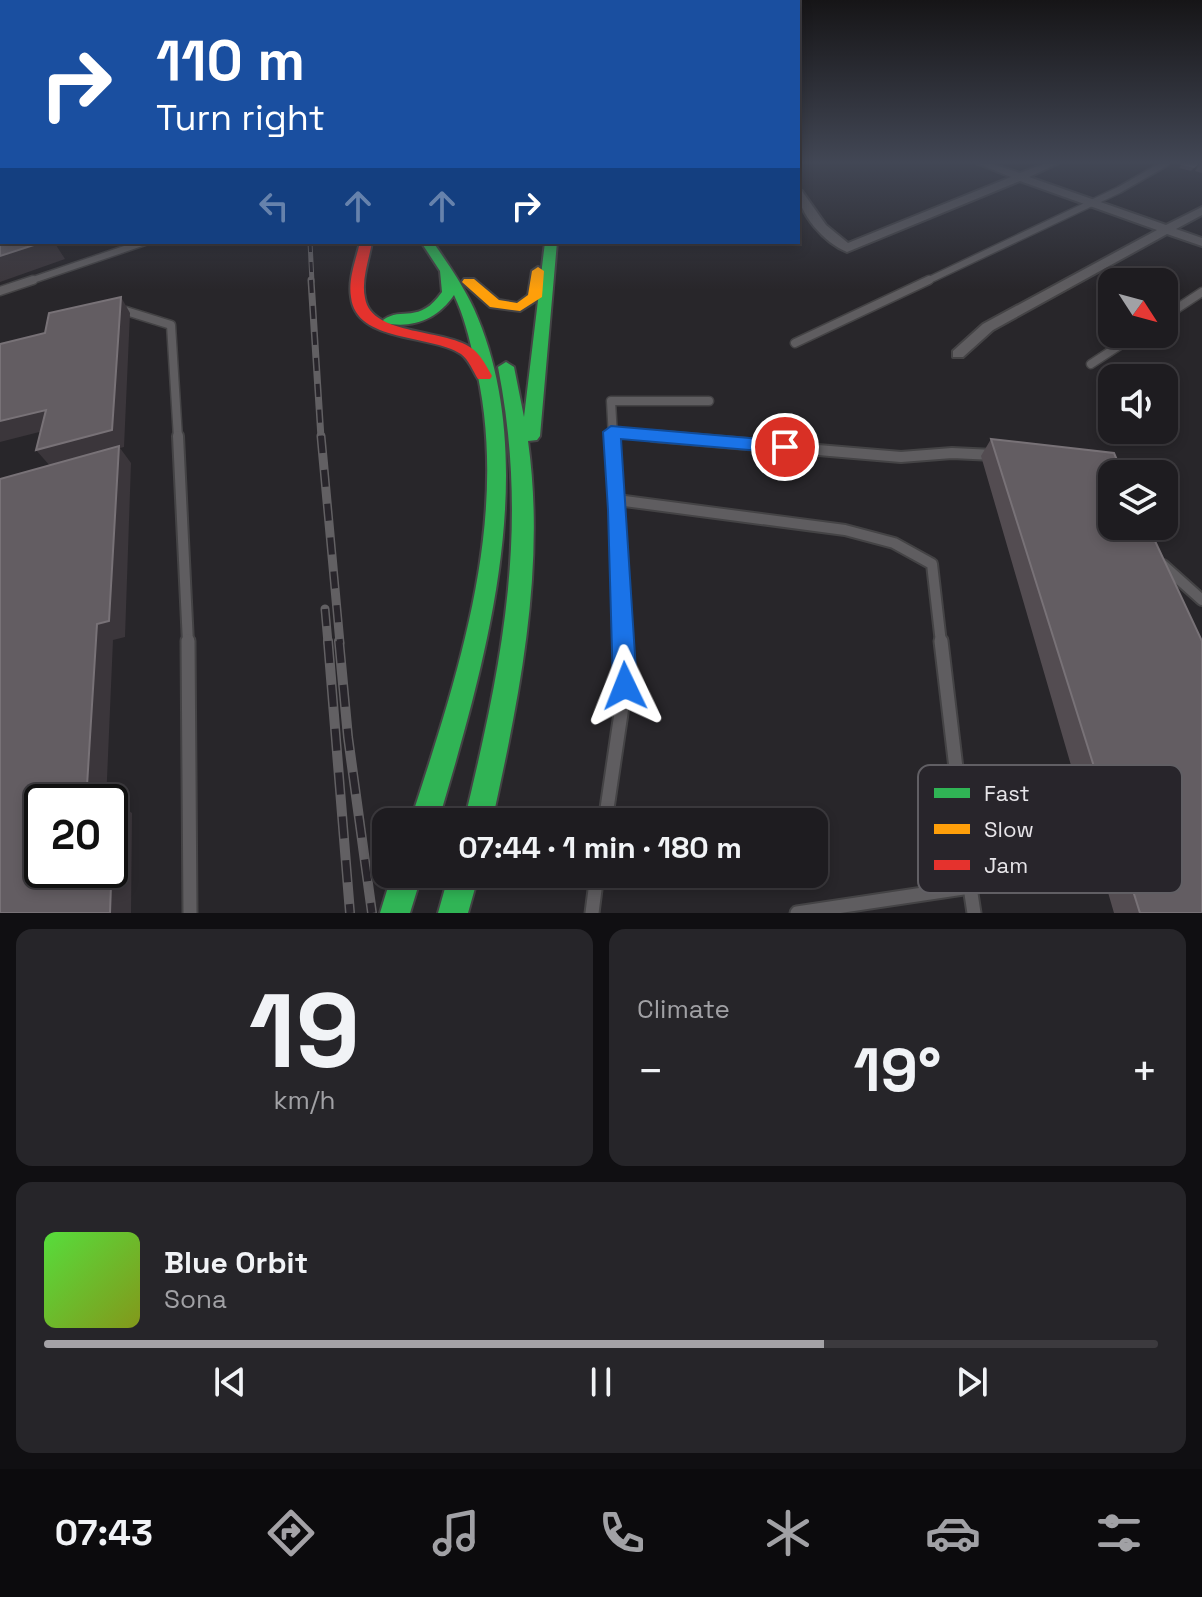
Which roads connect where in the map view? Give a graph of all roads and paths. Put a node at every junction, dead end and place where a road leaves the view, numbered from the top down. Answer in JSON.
{"nodes":[{"id":1,"x":807,"y":206,"type":"edge"},
{"id":2,"x":950,"y":206,"type":"edge"},
{"id":3,"x":1085,"y":206,"type":"edge"},
{"id":4,"x":1098,"y":206,"type":"edge"},
{"id":5,"x":1202,"y":210,"type":"edge"},
{"id":6,"x":1165,"y":229,"type":"junction"},
{"id":7,"x":1202,"y":242,"type":"edge"},
{"id":8,"x":139,"y":244,"type":"edge"},
{"id":9,"x":366,"y":244,"type":"edge"},
{"id":10,"x":375,"y":244,"type":"edge"},
{"id":11,"x":428,"y":244,"type":"edge"},
{"id":12,"x":443,"y":244,"type":"edge"},
{"id":13,"x":542,"y":244,"type":"edge"},
{"id":14,"x":551,"y":244,"type":"edge"},
{"id":15,"x":446,"y":270,"type":"junction"},
{"id":16,"x":469,"y":282,"type":"junction"},
{"id":17,"x":0,"y":291,"type":"edge"},
{"id":18,"x":1202,"y":292,"type":"edge"},
{"id":19,"x":1178,"y":308,"type":"edge"},
{"id":20,"x":100,"y":316,"type":"edge"},
{"id":21,"x":795,"y":343,"type":"dead end"},
{"id":22,"x":1116,"y":348,"type":"edge"},
{"id":23,"x":958,"y":354,"type":"dead end"},
{"id":24,"x":1091,"y":364,"type":"dead end"},
{"id":25,"x":489,"y":386,"type":"junction"},
{"id":26,"x":709,"y":401,"type":"dead end"},
{"id":27,"x":611,"y":432,"type":"junction"},
{"id":28,"x":998,"y":455,"type":"edge"},
{"id":29,"x":617,"y":500,"type":"junction"},
{"id":30,"x":524,"y":503,"type":"junction"},
{"id":31,"x":1158,"y":554,"type":"edge"},
{"id":32,"x":1202,"y":600,"type":"edge"},
{"id":33,"x":956,"y":765,"type":"edge"},
{"id":34,"x":428,"y":808,"type":"edge"},
{"id":35,"x":481,"y":808,"type":"edge"},
{"id":36,"x":607,"y":808,"type":"edge"},
{"id":37,"x":403,"y":888,"type":"edge"},
{"id":38,"x":460,"y":888,"type":"edge"},
{"id":39,"x":595,"y":888,"type":"edge"},
{"id":40,"x":930,"y":893,"type":"edge"},
{"id":41,"x":971,"y":893,"type":"edge"},
{"id":42,"x":190,"y":913,"type":"edge"},
{"id":43,"x":395,"y":913,"type":"edge"},
{"id":44,"x":453,"y":913,"type":"edge"},
{"id":45,"x":592,"y":913,"type":"edge"},
{"id":46,"x":797,"y":913,"type":"edge"},
{"id":47,"x":974,"y":913,"type":"edge"}],
"edges":[{"from":1,"to":2,"type":"street"},
{"from":3,"to":21,"type":"lane"},
{"from":4,"to":6,"type":"street"},
{"from":5,"to":6,"type":"street"},
{"from":6,"to":7,"type":"street"},
{"from":6,"to":23,"type":"street"},
{"from":8,"to":17,"type":"lane"},
{"from":9,"to":25,"type":"highway"},
{"from":10,"to":15,"type":"highway"},
{"from":11,"to":15,"type":"highway"},
{"from":12,"to":16,"type":"highway"},
{"from":13,"to":16,"type":"highway"},
{"from":14,"to":30,"type":"highway"},
{"from":15,"to":25,"type":"highway"},
{"from":16,"to":30,"type":"highway"},
{"from":18,"to":19,"type":"lane"},
{"from":20,"to":42,"type":"lane"},
{"from":22,"to":24,"type":"lane"},
{"from":25,"to":34,"type":"highway"},
{"from":26,"to":27,"type":"lane"},
{"from":27,"to":28,"type":"lane"},
{"from":27,"to":29,"type":"lane"},
{"from":29,"to":33,"type":"lane"},
{"from":29,"to":36,"type":"lane"},
{"from":30,"to":35,"type":"highway"},
{"from":31,"to":32,"type":"lane"},
{"from":37,"to":43,"type":"highway"},
{"from":38,"to":44,"type":"highway"},
{"from":39,"to":45,"type":"lane"},
{"from":40,"to":46,"type":"lane"},
{"from":41,"to":47,"type":"lane"}]}
